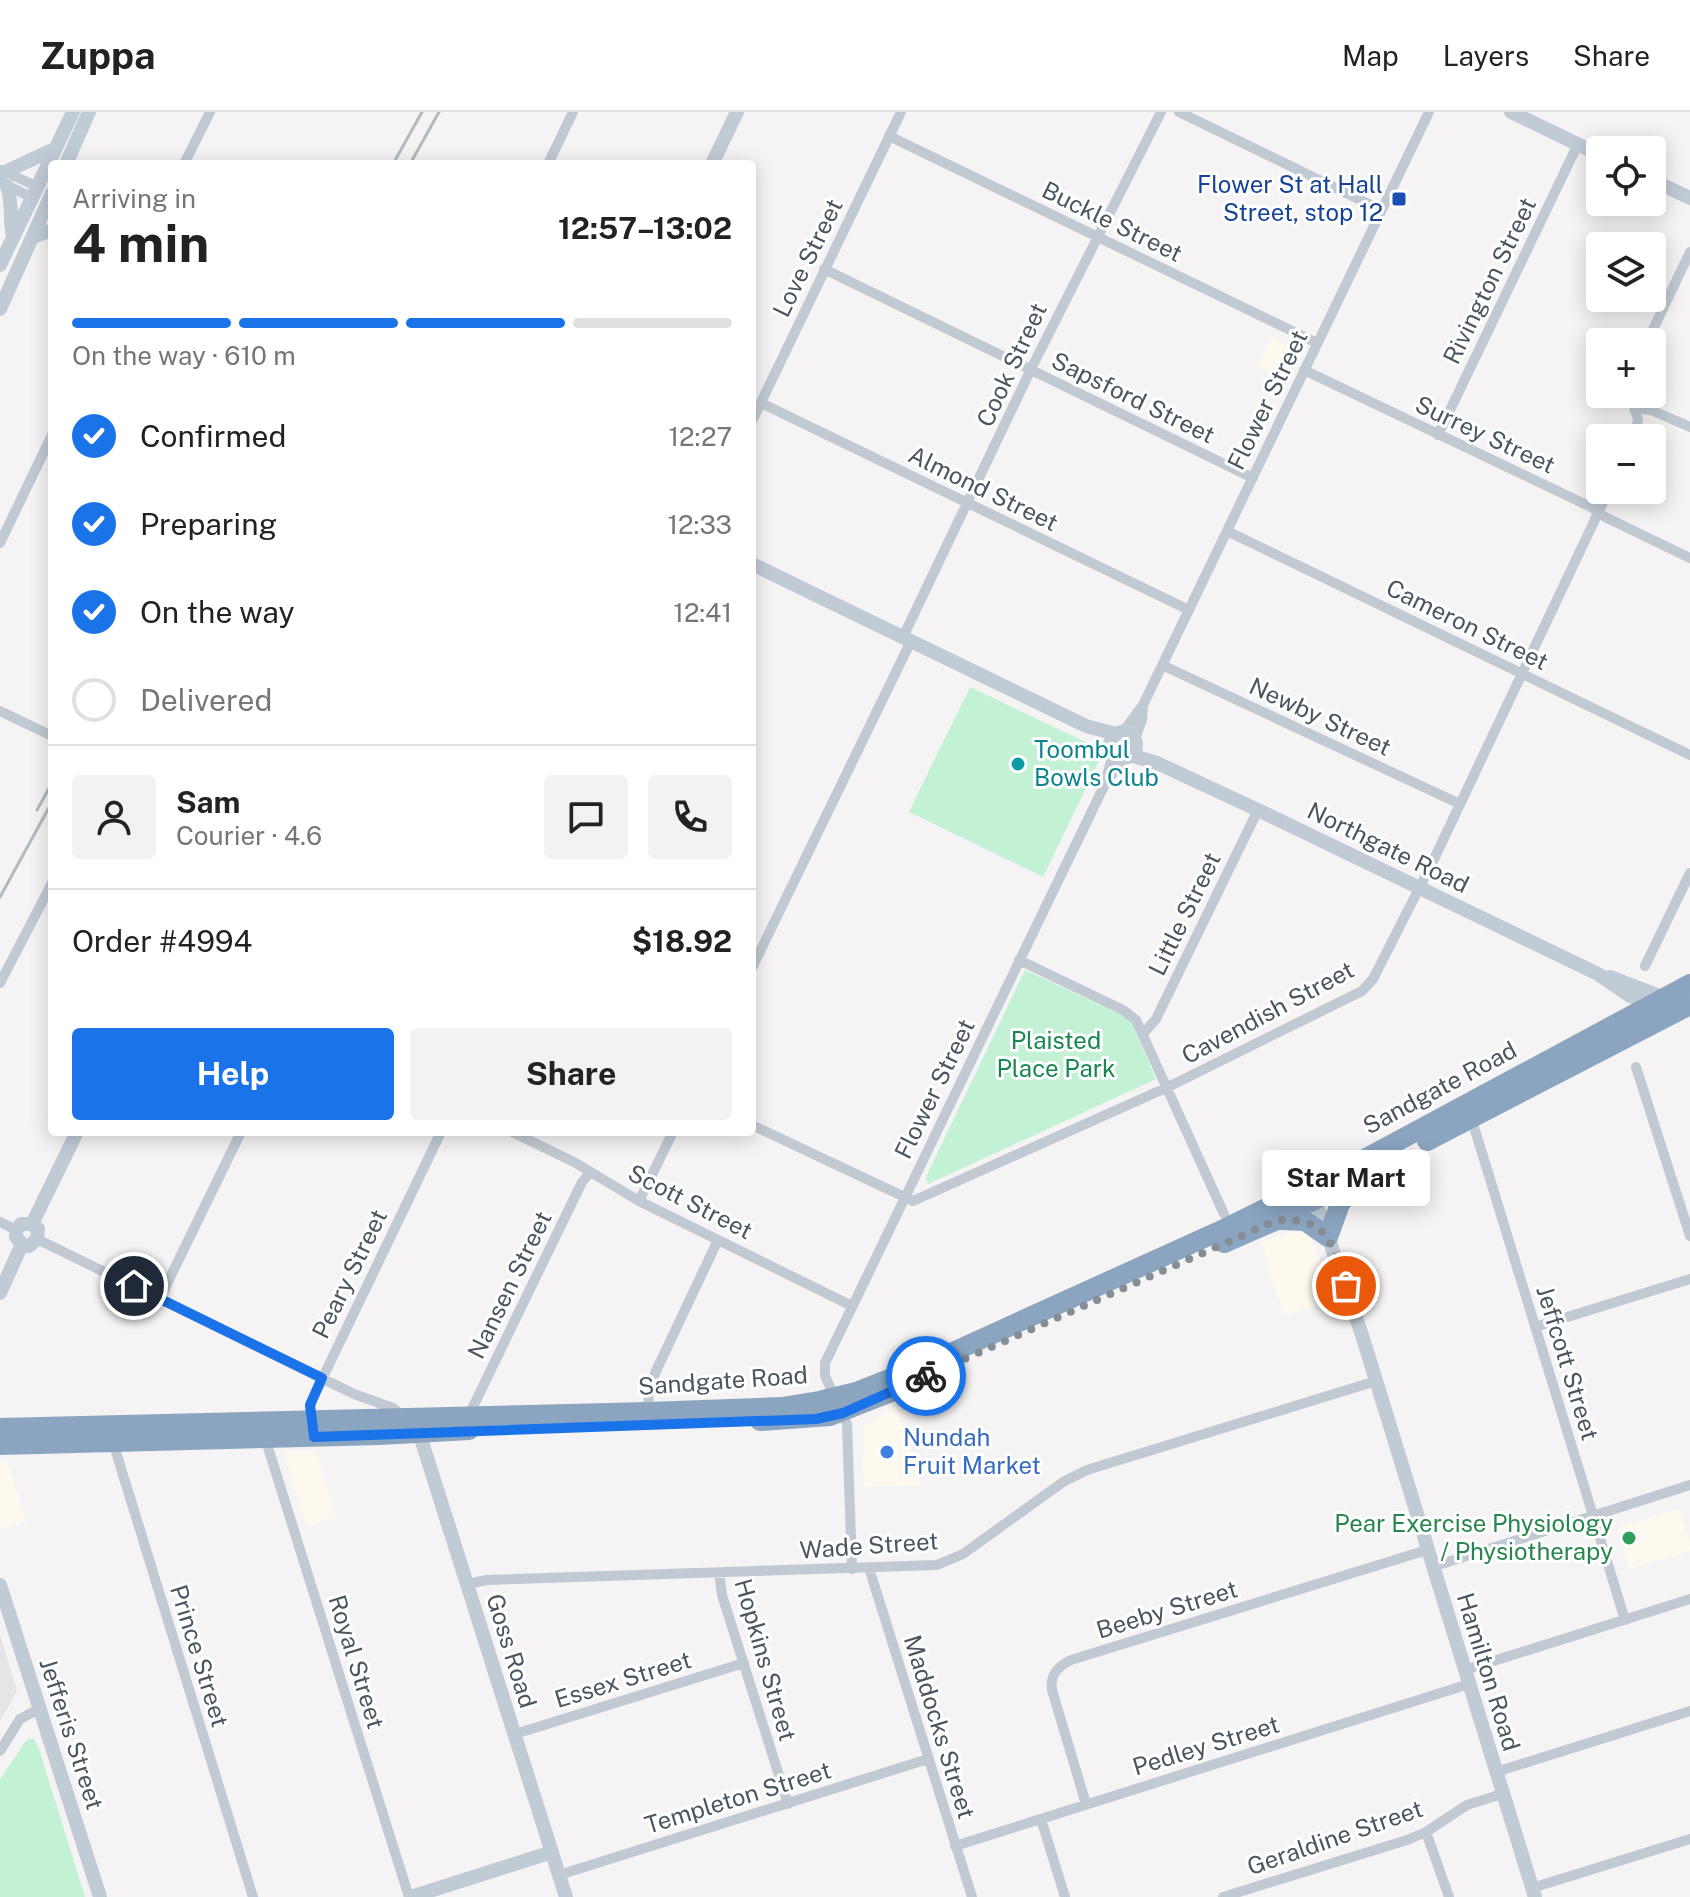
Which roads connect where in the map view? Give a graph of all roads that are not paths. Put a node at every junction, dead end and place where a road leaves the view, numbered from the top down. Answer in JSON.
{"nodes":[{"id":1,"x":73,"y":112,"type":"edge"},
{"id":2,"x":89,"y":112,"type":"edge"},
{"id":3,"x":210,"y":112,"type":"edge"},
{"id":4,"x":573,"y":112,"type":"edge"},
{"id":5,"x":737,"y":112,"type":"edge"},
{"id":6,"x":901,"y":112,"type":"edge"},
{"id":7,"x":1161,"y":112,"type":"edge"},
{"id":8,"x":1179,"y":112,"type":"edge"},
{"id":9,"x":1429,"y":112,"type":"edge"},
{"id":10,"x":1511,"y":112,"type":"edge"},
{"id":11,"x":889,"y":136,"type":"junction"},
{"id":12,"x":1578,"y":144,"type":"junction"},
{"id":13,"x":1586,"y":148,"type":"edge"},
{"id":14,"x":54,"y":149,"type":"junction"},
{"id":15,"x":49,"y":160,"type":"edge"},
{"id":16,"x":68,"y":160,"type":"edge"},
{"id":17,"x":186,"y":160,"type":"edge"},
{"id":18,"x":550,"y":160,"type":"edge"},
{"id":19,"x":714,"y":160,"type":"edge"},
{"id":20,"x":48,"y":161,"type":"edge"},
{"id":21,"x":3,"y":177,"type":"edge"},
{"id":22,"x":1666,"y":187,"type":"edge"},
{"id":23,"x":33,"y":192,"type":"junction"},
{"id":24,"x":48,"y":198,"type":"edge"},
{"id":25,"x":1690,"y":198,"type":"edge"},
{"id":26,"x":48,"y":205,"type":"edge"},
{"id":27,"x":1381,"y":210,"type":"junction"},
{"id":28,"x":48,"y":231,"type":"edge"},
{"id":29,"x":13,"y":237,"type":"junction"},
{"id":30,"x":33,"y":237,"type":"junction"},
{"id":31,"x":1098,"y":238,"type":"junction"},
{"id":32,"x":1690,"y":252,"type":"edge"},
{"id":33,"x":0,"y":265,"type":"edge"},
{"id":34,"x":824,"y":269,"type":"junction"},
{"id":35,"x":0,"y":309,"type":"edge"},
{"id":36,"x":1654,"y":328,"type":"edge"},
{"id":37,"x":1317,"y":343,"type":"junction"},
{"id":38,"x":1031,"y":370,"type":"junction"},
{"id":39,"x":1304,"y":370,"type":"junction"},
{"id":40,"x":761,"y":403,"type":"junction"},
{"id":41,"x":1635,"y":408,"type":"joint"},
{"id":42,"x":756,"y":413,"type":"edge"},
{"id":43,"x":1638,"y":424,"type":"edge"},
{"id":44,"x":1690,"y":427,"type":"edge"},
{"id":45,"x":1438,"y":435,"type":"junction"},
{"id":46,"x":48,"y":443,"type":"edge"},
{"id":47,"x":1253,"y":478,"type":"junction"},
{"id":48,"x":968,"y":504,"type":"junction"},
{"id":49,"x":1603,"y":504,"type":"edge"},
{"id":50,"x":1599,"y":513,"type":"junction"},
{"id":51,"x":1227,"y":531,"type":"junction"},
{"id":52,"x":0,"y":543,"type":"edge"},
{"id":53,"x":1690,"y":558,"type":"edge"},
{"id":54,"x":756,"y":566,"type":"edge"},
{"id":55,"x":1189,"y":610,"type":"junction"},
{"id":56,"x":907,"y":639,"type":"junction"},
{"id":57,"x":1162,"y":665,"type":"junction"},
{"id":58,"x":1522,"y":674,"type":"junction"},
{"id":59,"x":0,"y":711,"type":"edge"},
{"id":60,"x":48,"y":734,"type":"edge"},
{"id":61,"x":1124,"y":745,"type":"junction"},
{"id":62,"x":1690,"y":755,"type":"edge"},
{"id":63,"x":1460,"y":804,"type":"junction"},
{"id":64,"x":1258,"y":810,"type":"junction"},
{"id":65,"x":1690,"y":873,"type":"edge"},
{"id":66,"x":1419,"y":888,"type":"junction"},
{"id":67,"x":48,"y":890,"type":"edge"},
{"id":68,"x":40,"y":904,"type":"junction"},
{"id":69,"x":48,"y":908,"type":"edge"},
{"id":70,"x":756,"y":960,"type":"edge"},
{"id":71,"x":1019,"y":960,"type":"junction"},
{"id":72,"x":1645,"y":966,"type":"dead end"},
{"id":73,"x":0,"y":983,"type":"edge"},
{"id":74,"x":1690,"y":984,"type":"edge"},
{"id":75,"x":1690,"y":995,"type":"edge"},
{"id":76,"x":1659,"y":1001,"type":"junction"},
{"id":77,"x":1690,"y":1005,"type":"edge"},
{"id":78,"x":1143,"y":1034,"type":"junction"},
{"id":79,"x":1636,"y":1067,"type":"dead end"},
{"id":80,"x":1168,"y":1087,"type":"junction"},
{"id":81,"x":1471,"y":1117,"type":"junction"},
{"id":82,"x":756,"y":1127,"type":"edge"},
{"id":83,"x":75,"y":1136,"type":"edge"},
{"id":84,"x":239,"y":1136,"type":"edge"},
{"id":85,"x":439,"y":1136,"type":"edge"},
{"id":86,"x":520,"y":1136,"type":"edge"},
{"id":87,"x":671,"y":1136,"type":"edge"},
{"id":88,"x":591,"y":1172,"type":"junction"},
{"id":89,"x":1361,"y":1176,"type":"junction"},
{"id":90,"x":1313,"y":1193,"type":"junction"},
{"id":91,"x":905,"y":1198,"type":"junction"},
{"id":92,"x":639,"y":1201,"type":"junction"},
{"id":93,"x":1224,"y":1214,"type":"dead end"},
{"id":94,"x":1277,"y":1220,"type":"junction"},
{"id":95,"x":0,"y":1222,"type":"edge"},
{"id":96,"x":32,"y":1224,"type":"junction"},
{"id":97,"x":1690,"y":1236,"type":"edge"},
{"id":98,"x":19,"y":1237,"type":"junction"},
{"id":99,"x":1328,"y":1237,"type":"junction"},
{"id":100,"x":37,"y":1239,"type":"junction"},
{"id":101,"x":718,"y":1240,"type":"junction"},
{"id":102,"x":1690,"y":1279,"type":"edge"},
{"id":103,"x":0,"y":1293,"type":"edge"},
{"id":104,"x":160,"y":1298,"type":"junction"},
{"id":105,"x":852,"y":1306,"type":"junction"},
{"id":106,"x":1535,"y":1327,"type":"junction"},
{"id":107,"x":322,"y":1378,"type":"junction"},
{"id":108,"x":1376,"y":1381,"type":"junction"},
{"id":109,"x":839,"y":1405,"type":"junction"},
{"id":110,"x":648,"y":1412,"type":"junction"},
{"id":111,"x":468,"y":1417,"type":"junction"},
{"id":112,"x":413,"y":1423,"type":"junction"},
{"id":113,"x":0,"y":1428,"type":"edge"},
{"id":114,"x":312,"y":1429,"type":"junction"},
{"id":115,"x":112,"y":1434,"type":"junction"},
{"id":116,"x":265,"y":1438,"type":"junction"},
{"id":117,"x":0,"y":1445,"type":"edge"},
{"id":118,"x":1690,"y":1485,"type":"edge"},
{"id":119,"x":1593,"y":1516,"type":"junction"},
{"id":120,"x":1427,"y":1550,"type":"junction"},
{"id":121,"x":1432,"y":1567,"type":"junction"},
{"id":122,"x":869,"y":1568,"type":"junction"},
{"id":123,"x":852,"y":1569,"type":"junction"},
{"id":124,"x":719,"y":1572,"type":"junction"},
{"id":125,"x":467,"y":1584,"type":"junction"},
{"id":126,"x":0,"y":1585,"type":"edge"},
{"id":127,"x":1690,"y":1599,"type":"edge"},
{"id":128,"x":1625,"y":1620,"type":"junction"},
{"id":129,"x":744,"y":1663,"type":"junction"},
{"id":130,"x":1467,"y":1677,"type":"junction"},
{"id":131,"x":39,"y":1709,"type":"junction"},
{"id":132,"x":1690,"y":1711,"type":"edge"},
{"id":133,"x":515,"y":1734,"type":"junction"},
{"id":134,"x":0,"y":1751,"type":"edge"},
{"id":135,"x":928,"y":1759,"type":"junction"},
{"id":136,"x":1496,"y":1772,"type":"junction"},
{"id":137,"x":1502,"y":1794,"type":"junction"},
{"id":138,"x":788,"y":1804,"type":"junction"},
{"id":139,"x":1086,"y":1804,"type":"junction"},
{"id":140,"x":1041,"y":1819,"type":"junction"},
{"id":141,"x":1426,"y":1832,"type":"junction"},
{"id":142,"x":1690,"y":1839,"type":"edge"},
{"id":143,"x":955,"y":1846,"type":"junction"},
{"id":144,"x":552,"y":1852,"type":"junction"},
{"id":145,"x":559,"y":1875,"type":"junction"},
{"id":146,"x":1534,"y":1892,"type":"edge"},
{"id":147,"x":100,"y":1897,"type":"edge"},
{"id":148,"x":253,"y":1897,"type":"edge"},
{"id":149,"x":410,"y":1897,"type":"edge"},
{"id":150,"x":566,"y":1897,"type":"edge"},
{"id":151,"x":972,"y":1897,"type":"edge"},
{"id":152,"x":1065,"y":1897,"type":"edge"},
{"id":153,"x":1223,"y":1897,"type":"edge"},
{"id":154,"x":1449,"y":1897,"type":"edge"}],
"edges":[{"from":1,"to":14,"type":"street"},
{"from":2,"to":16,"type":"street"},
{"from":3,"to":17,"type":"street"},
{"from":4,"to":18,"type":"street"},
{"from":5,"to":19,"type":"street"},
{"from":6,"to":11,"type":"street","name":"Love Street"},
{"from":7,"to":31,"type":"street","name":"Cook Street"},
{"from":8,"to":27,"type":"street"},
{"from":9,"to":27,"type":"street","name":"Flower Street"},
{"from":10,"to":12,"type":"street"},
{"from":11,"to":31,"type":"street","name":"Buckle Street"},
{"from":11,"to":34,"type":"street","name":"Love Street"},
{"from":12,"to":13,"type":"street"},
{"from":12,"to":45,"type":"street","name":"Rivington Street"},
{"from":14,"to":15,"type":"street"},
{"from":14,"to":21,"type":"street"},
{"from":20,"to":23,"type":"street"},
{"from":21,"to":23,"type":"street"},
{"from":21,"to":29,"type":"street"},
{"from":22,"to":25,"type":"street"},
{"from":23,"to":24,"type":"street"},
{"from":23,"to":29,"type":"street"},
{"from":26,"to":30,"type":"street"},
{"from":27,"to":37,"type":"street","name":"Flower Street"},
{"from":28,"to":30,"type":"street"},
{"from":29,"to":33,"type":"street"},
{"from":30,"to":35,"type":"street"},
{"from":31,"to":37,"type":"street","name":"Buckle Street"},
{"from":31,"to":38,"type":"street","name":"Cook Street"},
{"from":32,"to":36,"type":"street"},
{"from":34,"to":38,"type":"street","name":"Sapsford Street"},
{"from":34,"to":40,"type":"street","name":"Love Street"},
{"from":37,"to":39,"type":"street","name":"Flower Street"},
{"from":38,"to":47,"type":"street","name":"Sapsford Street"},
{"from":38,"to":48,"type":"street","name":"Cook Street"},
{"from":39,"to":45,"type":"street","name":"Surrey Street"},
{"from":39,"to":47,"type":"street","name":"Flower Street"},
{"from":40,"to":42,"type":"street","name":"Love Street"},
{"from":40,"to":48,"type":"street","name":"Almond Street"},
{"from":41,"to":43,"type":"street"},
{"from":41,"to":44,"type":"street"},
{"from":45,"to":50,"type":"street","name":"Surrey Street"},
{"from":46,"to":52,"type":"street"},
{"from":47,"to":51,"type":"street","name":"Flower Street"},
{"from":48,"to":55,"type":"street","name":"Almond Street"},
{"from":48,"to":56,"type":"street","name":"Cook Street"},
{"from":49,"to":50,"type":"street","name":"Cavendish Street"},
{"from":50,"to":53,"type":"street","name":"Surrey Street"},
{"from":50,"to":58,"type":"street","name":"Cavendish Street"},
{"from":51,"to":55,"type":"street","name":"Flower Street"},
{"from":51,"to":58,"type":"street","name":"Cameron Street"},
{"from":54,"to":56,"type":"street","name":"Northgate Road"},
{"from":55,"to":57,"type":"street","name":"Flower Street"},
{"from":56,"to":61,"type":"street","name":"Northgate Road"},
{"from":56,"to":70,"type":"street","name":"Cook Street"},
{"from":57,"to":61,"type":"street","name":"Flower Street"},
{"from":57,"to":63,"type":"street","name":"Newby Street"},
{"from":58,"to":62,"type":"street","name":"Cameron Street"},
{"from":58,"to":63,"type":"street","name":"Cavendish Street"},
{"from":59,"to":60,"type":"street"},
{"from":61,"to":64,"type":"street","name":"Northgate Road"},
{"from":61,"to":71,"type":"street","name":"Flower Street"},
{"from":63,"to":66,"type":"street","name":"Cavendish Street"},
{"from":64,"to":66,"type":"street","name":"Northgate Road"},
{"from":64,"to":78,"type":"street","name":"Little Street"},
{"from":65,"to":72,"type":"street"},
{"from":66,"to":76,"type":"street","name":"Northgate Road"},
{"from":66,"to":80,"type":"street","name":"Cavendish Street"},
{"from":67,"to":68,"type":"street"},
{"from":68,"to":69,"type":"street"},
{"from":68,"to":73,"type":"street"},
{"from":71,"to":78,"type":"street"},
{"from":71,"to":91,"type":"street","name":"Flower Street"},
{"from":74,"to":76,"type":"highway","name":"Sandgate Road"},
{"from":75,"to":76,"type":"street"},
{"from":76,"to":90,"type":"highway","name":"Sandgate Road"},
{"from":77,"to":81,"type":"highway","name":"Sandgate Road"},
{"from":78,"to":80,"type":"street"},
{"from":79,"to":97,"type":"street"},
{"from":80,"to":91,"type":"street","name":"Cavendish Street"},
{"from":80,"to":93,"type":"street"},
{"from":81,"to":89,"type":"highway","name":"Sandgate Road"},
{"from":81,"to":106,"type":"street","name":"Jeffcott Street"},
{"from":82,"to":91,"type":"street"},
{"from":83,"to":96,"type":"street"},
{"from":84,"to":104,"type":"street"},
{"from":85,"to":107,"type":"street","name":"Peary Street"},
{"from":86,"to":88,"type":"street","name":"Scott Street"},
{"from":87,"to":92,"type":"street"},
{"from":88,"to":92,"type":"street","name":"Scott Street"},
{"from":88,"to":111,"type":"street","name":"Nansen Street"},
{"from":89,"to":90,"type":"highway","name":"Sandgate Road"},
{"from":89,"to":99,"type":"highway"},
{"from":90,"to":94,"type":"highway","name":"Sandgate Road"},
{"from":90,"to":99,"type":"street","name":"Hamilton Road"},
{"from":90,"to":109,"type":"highway","name":"Sandgate Road"},
{"from":91,"to":105,"type":"street","name":"Flower Street"},
{"from":92,"to":101,"type":"street","name":"Scott Street"},
{"from":94,"to":99,"type":"highway"},
{"from":94,"to":109,"type":"highway","name":"Sandgate Road"},
{"from":95,"to":98,"type":"street"},
{"from":96,"to":98,"type":"street"},
{"from":96,"to":100,"type":"street"},
{"from":98,"to":100,"type":"street"},
{"from":98,"to":103,"type":"street"},
{"from":99,"to":108,"type":"street","name":"Hamilton Road"},
{"from":100,"to":104,"type":"street"},
{"from":101,"to":105,"type":"street","name":"Scott Street"},
{"from":101,"to":110,"type":"street"},
{"from":102,"to":106,"type":"street"},
{"from":104,"to":107,"type":"street"},
{"from":105,"to":109,"type":"street","name":"Flower Street"},
{"from":106,"to":119,"type":"street","name":"Jeffcott Street"},
{"from":107,"to":112,"type":"street"},
{"from":107,"to":114,"type":"street","name":"Peary Street"},
{"from":108,"to":120,"type":"street","name":"Hamilton Road"},
{"from":108,"to":122,"type":"street","name":"Wade Street"},
{"from":109,"to":110,"type":"highway","name":"Sandgate Road"},
{"from":109,"to":112,"type":"highway","name":"Sandgate Road"},
{"from":109,"to":123,"type":"street"},
{"from":110,"to":111,"type":"highway","name":"Sandgate Road"},
{"from":111,"to":112,"type":"highway","name":"Sandgate Road"},
{"from":112,"to":114,"type":"highway","name":"Sandgate Road"},
{"from":112,"to":125,"type":"street","name":"Goss Road"},
{"from":113,"to":115,"type":"highway","name":"Sandgate Road"},
{"from":114,"to":115,"type":"highway","name":"Sandgate Road"},
{"from":114,"to":116,"type":"highway","name":"Sandgate Road"},
{"from":115,"to":116,"type":"highway","name":"Sandgate Road"},
{"from":115,"to":117,"type":"highway","name":"Sandgate Road"},
{"from":115,"to":148,"type":"street","name":"Prince Street"},
{"from":116,"to":149,"type":"street","name":"Royal Street"},
{"from":118,"to":119,"type":"street"},
{"from":119,"to":121,"type":"street"},
{"from":119,"to":128,"type":"street","name":"Jeffcott Street"},
{"from":120,"to":121,"type":"street","name":"Hamilton Road"},
{"from":120,"to":139,"type":"street","name":"Beeby Street"},
{"from":121,"to":130,"type":"street","name":"Hamilton Road"},
{"from":122,"to":123,"type":"street","name":"Wade Street"},
{"from":122,"to":135,"type":"street","name":"Maddocks Street"},
{"from":123,"to":124,"type":"street","name":"Wade Street"},
{"from":124,"to":125,"type":"street","name":"Wade Street"},
{"from":124,"to":129,"type":"street","name":"Hopkins Street"},
{"from":125,"to":133,"type":"street","name":"Goss Road"},
{"from":126,"to":131,"type":"street","name":"Jefferis Street"},
{"from":127,"to":128,"type":"street","name":"Pedley Street"},
{"from":128,"to":130,"type":"street","name":"Pedley Street"},
{"from":129,"to":133,"type":"street","name":"Essex Street"},
{"from":129,"to":138,"type":"street","name":"Hopkins Street"},
{"from":130,"to":136,"type":"street","name":"Hamilton Road"},
{"from":130,"to":139,"type":"street","name":"Pedley Street"},
{"from":131,"to":134,"type":"street"},
{"from":131,"to":147,"type":"street","name":"Jefferis Street"},
{"from":132,"to":136,"type":"street"},
{"from":133,"to":144,"type":"street","name":"Goss Road"},
{"from":135,"to":138,"type":"street","name":"Templeton Street"},
{"from":135,"to":143,"type":"street","name":"Maddocks Street"},
{"from":136,"to":137,"type":"street","name":"Hamilton Road"},
{"from":137,"to":141,"type":"street","name":"Geraldine Street"},
{"from":137,"to":146,"type":"street","name":"Hamilton Road"},
{"from":138,"to":145,"type":"street","name":"Templeton Street"},
{"from":139,"to":140,"type":"street","name":"Pedley Street"},
{"from":140,"to":143,"type":"street","name":"Pedley Street"},
{"from":140,"to":152,"type":"street"},
{"from":141,"to":153,"type":"street","name":"Geraldine Street"},
{"from":141,"to":154,"type":"street"},
{"from":142,"to":146,"type":"street"},
{"from":143,"to":151,"type":"street","name":"Maddocks Street"},
{"from":144,"to":145,"type":"street","name":"Goss Road"},
{"from":144,"to":149,"type":"street"},
{"from":145,"to":150,"type":"street","name":"Goss Road"}]}
